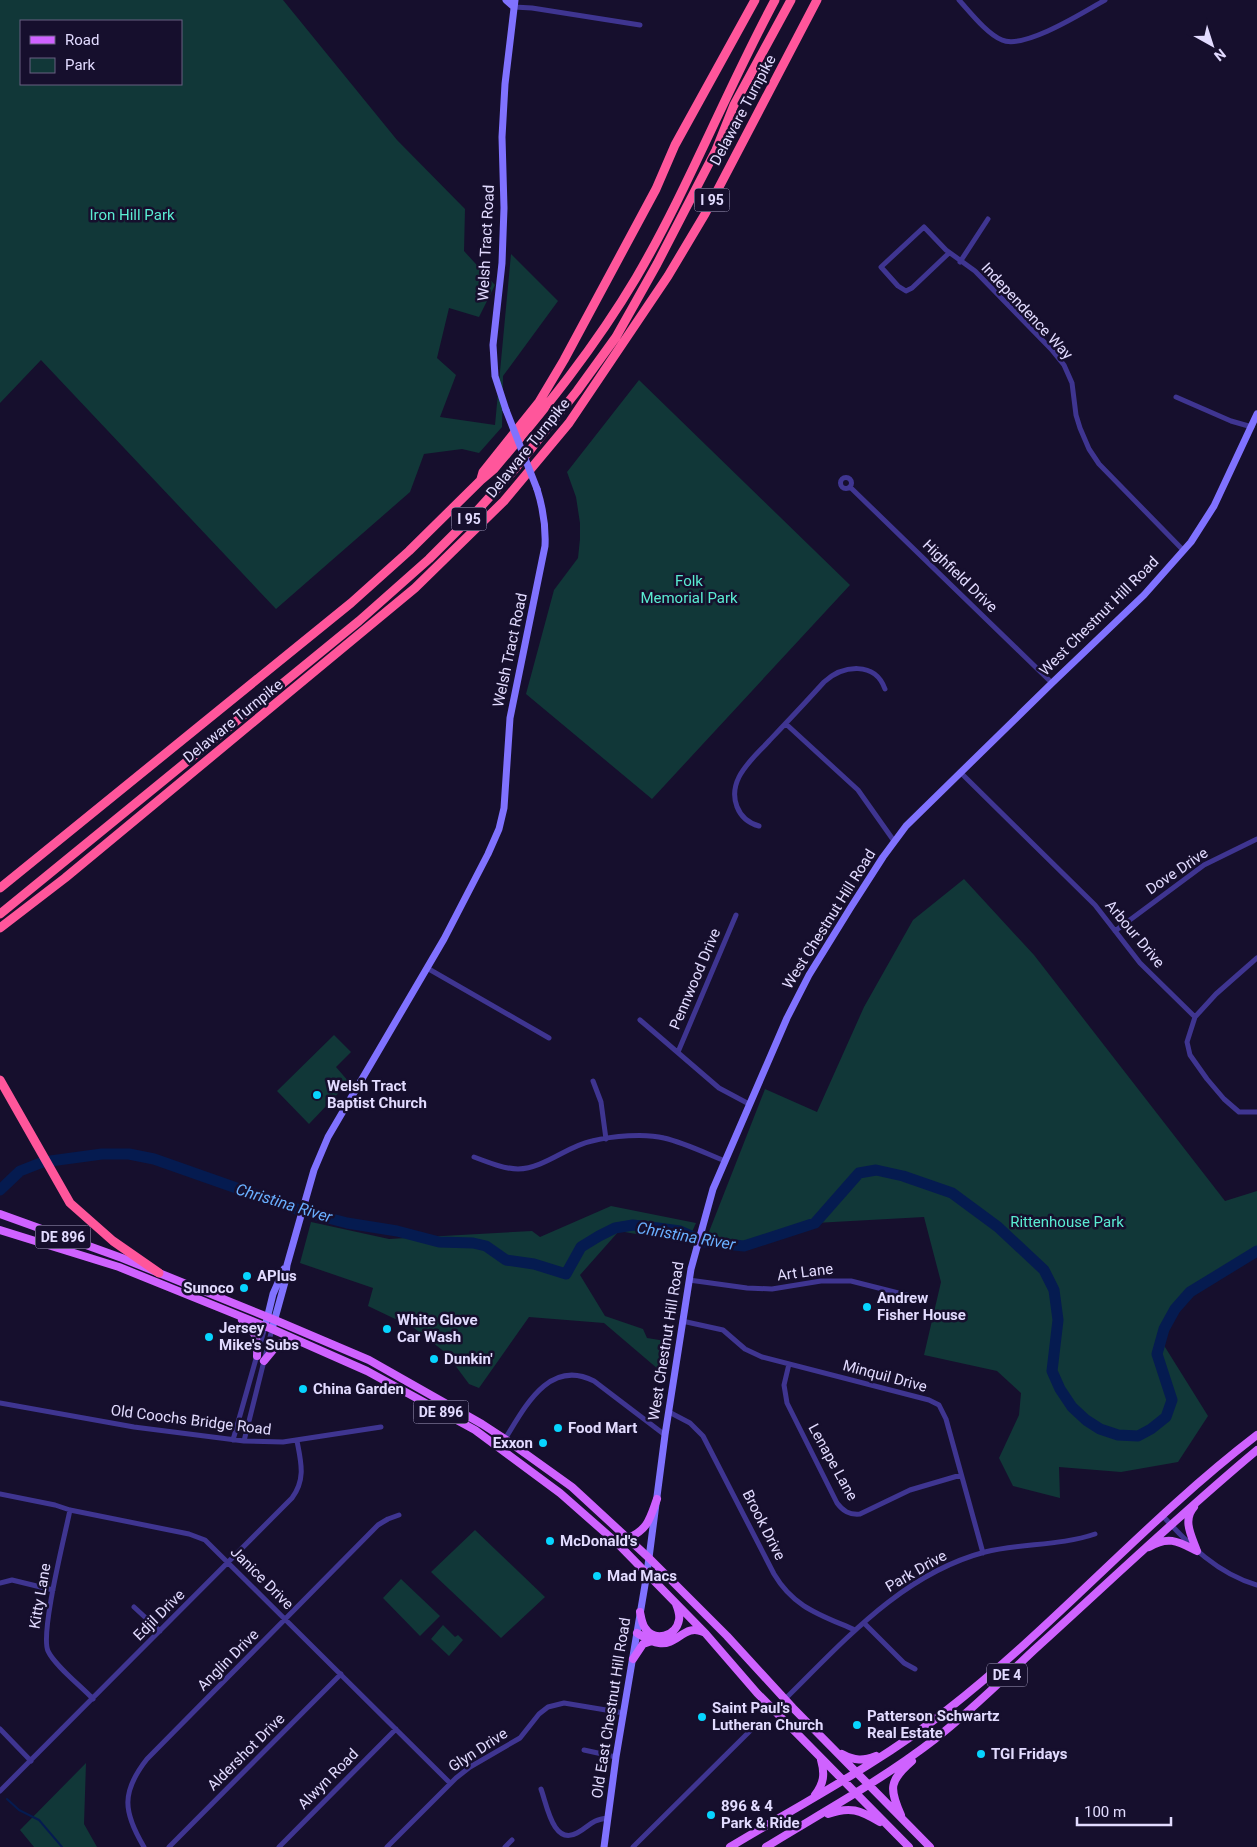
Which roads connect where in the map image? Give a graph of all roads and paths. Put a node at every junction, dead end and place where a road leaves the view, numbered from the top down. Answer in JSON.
{"nodes":[{"id":1,"x":506,"y":0,"type":"edge"},
{"id":2,"x":755,"y":0,"type":"edge"},
{"id":3,"x":775,"y":0,"type":"edge"},
{"id":4,"x":791,"y":0,"type":"edge"},
{"id":5,"x":817,"y":0,"type":"edge"},
{"id":6,"x":959,"y":0,"type":"edge"},
{"id":7,"x":1105,"y":0,"type":"edge"},
{"id":8,"x":514,"y":4,"type":"edge"},
{"id":9,"x":640,"y":25,"type":"dead end"},
{"id":10,"x":988,"y":219,"type":"dead end"},
{"id":11,"x":949,"y":253,"type":"junction"},
{"id":12,"x":960,"y":262,"type":"junction"},
{"id":13,"x":1176,"y":397,"type":"dead end"},
{"id":14,"x":1257,"y":414,"type":"edge"},
{"id":15,"x":1252,"y":427,"type":"junction"},
{"id":16,"x":480,"y":480,"type":"junction"},
{"id":17,"x":850,"y":487,"type":"dead end"},
{"id":18,"x":1184,"y":551,"type":"junction"},
{"id":19,"x":1052,"y":683,"type":"junction"},
{"id":20,"x":886,"y":689,"type":"dead end"},
{"id":21,"x":786,"y":724,"type":"junction"},
{"id":22,"x":960,"y":772,"type":"junction"},
{"id":23,"x":759,"y":826,"type":"dead end"},
{"id":24,"x":1257,"y":839,"type":"edge"},
{"id":25,"x":894,"y":840,"type":"junction"},
{"id":26,"x":0,"y":888,"type":"edge"},
{"id":27,"x":0,"y":914,"type":"edge"},
{"id":28,"x":736,"y":915,"type":"dead end"},
{"id":29,"x":0,"y":928,"type":"edge"},
{"id":30,"x":1115,"y":931,"type":"junction"},
{"id":31,"x":1257,"y":958,"type":"edge"},
{"id":32,"x":427,"y":968,"type":"junction"},
{"id":33,"x":1195,"y":1017,"type":"junction"},
{"id":34,"x":640,"y":1020,"type":"dead end"},
{"id":35,"x":549,"y":1038,"type":"dead end"},
{"id":36,"x":678,"y":1052,"type":"junction"},
{"id":37,"x":0,"y":1080,"type":"edge"},
{"id":38,"x":593,"y":1081,"type":"dead end"},
{"id":39,"x":749,"y":1104,"type":"junction"},
{"id":40,"x":1257,"y":1112,"type":"edge"},
{"id":41,"x":606,"y":1138,"type":"junction"},
{"id":42,"x":474,"y":1157,"type":"dead end"},
{"id":43,"x":725,"y":1162,"type":"junction"},
{"id":44,"x":2,"y":1215,"type":"edge"},
{"id":45,"x":0,"y":1230,"type":"edge"},
{"id":46,"x":159,"y":1273,"type":"junction"},
{"id":47,"x":689,"y":1280,"type":"junction"},
{"id":48,"x":922,"y":1299,"type":"dead end"},
{"id":49,"x":237,"y":1316,"type":"junction"},
{"id":50,"x":271,"y":1318,"type":"junction"},
{"id":51,"x":682,"y":1321,"type":"junction"},
{"id":52,"x":268,"y":1328,"type":"junction"},
{"id":53,"x":296,"y":1340,"type":"junction"},
{"id":54,"x":257,"y":1356,"type":"junction"},
{"id":55,"x":264,"y":1361,"type":"junction"},
{"id":56,"x":789,"y":1364,"type":"junction"},
{"id":57,"x":0,"y":1403,"type":"edge"},
{"id":58,"x":669,"y":1412,"type":"junction"},
{"id":59,"x":380,"y":1428,"type":"dead end"},
{"id":60,"x":665,"y":1435,"type":"junction"},
{"id":61,"x":1257,"y":1435,"type":"edge"},
{"id":62,"x":505,"y":1439,"type":"junction"},
{"id":63,"x":234,"y":1440,"type":"junction"},
{"id":64,"x":244,"y":1441,"type":"junction"},
{"id":65,"x":297,"y":1441,"type":"junction"},
{"id":66,"x":1257,"y":1450,"type":"edge"},
{"id":67,"x":961,"y":1475,"type":"junction"},
{"id":68,"x":1206,"y":1492,"type":"junction"},
{"id":69,"x":0,"y":1494,"type":"edge"},
{"id":70,"x":657,"y":1499,"type":"junction"},
{"id":71,"x":70,"y":1510,"type":"junction"},
{"id":72,"x":399,"y":1515,"type":"dead end"},
{"id":73,"x":1162,"y":1515,"type":"junction"},
{"id":74,"x":1171,"y":1524,"type":"junction"},
{"id":75,"x":1095,"y":1534,"type":"dead end"},
{"id":76,"x":628,"y":1538,"type":"junction"},
{"id":77,"x":1197,"y":1551,"type":"junction"},
{"id":78,"x":983,"y":1553,"type":"junction"},
{"id":79,"x":1137,"y":1554,"type":"junction"},
{"id":80,"x":649,"y":1558,"type":"junction"},
{"id":81,"x":228,"y":1562,"type":"junction"},
{"id":82,"x":647,"y":1573,"type":"junction"},
{"id":83,"x":0,"y":1583,"type":"edge"},
{"id":84,"x":1257,"y":1585,"type":"edge"},
{"id":85,"x":53,"y":1590,"type":"junction"},
{"id":86,"x":676,"y":1602,"type":"junction"},
{"id":87,"x":134,"y":1607,"type":"dead end"},
{"id":88,"x":640,"y":1612,"type":"junction"},
{"id":89,"x":286,"y":1619,"type":"junction"},
{"id":90,"x":864,"y":1623,"type":"junction"},
{"id":91,"x":855,"y":1630,"type":"junction"},
{"id":92,"x":160,"y":1631,"type":"junction"},
{"id":93,"x":637,"y":1633,"type":"junction"},
{"id":94,"x":706,"y":1634,"type":"junction"},
{"id":95,"x":652,"y":1641,"type":"junction"},
{"id":96,"x":633,"y":1659,"type":"junction"},
{"id":97,"x":915,"y":1669,"type":"dead end"},
{"id":98,"x":341,"y":1674,"type":"junction"},
{"id":99,"x":93,"y":1699,"type":"junction"},
{"id":100,"x":785,"y":1700,"type":"junction"},
{"id":101,"x":624,"y":1713,"type":"junction"},
{"id":102,"x":755,"y":1726,"type":"dead end"},
{"id":103,"x":0,"y":1729,"type":"edge"},
{"id":104,"x":396,"y":1729,"type":"junction"},
{"id":105,"x":935,"y":1739,"type":"junction"},
{"id":106,"x":830,"y":1746,"type":"junction"},
{"id":107,"x":584,"y":1750,"type":"dead end"},
{"id":108,"x":890,"y":1751,"type":"junction"},
{"id":109,"x":616,"y":1757,"type":"junction"},
{"id":110,"x":820,"y":1758,"type":"junction"},
{"id":111,"x":31,"y":1761,"type":"junction"},
{"id":112,"x":857,"y":1772,"type":"junction"},
{"id":113,"x":842,"y":1781,"type":"junction"},
{"id":114,"x":450,"y":1783,"type":"junction"},
{"id":115,"x":869,"y":1785,"type":"junction"},
{"id":116,"x":542,"y":1789,"type":"dead end"},
{"id":117,"x":0,"y":1791,"type":"edge"},
{"id":118,"x":855,"y":1793,"type":"junction"},
{"id":119,"x":812,"y":1798,"type":"junction"},
{"id":120,"x":608,"y":1818,"type":"junction"},
{"id":121,"x":903,"y":1820,"type":"junction"},
{"id":122,"x":807,"y":1822,"type":"junction"},
{"id":123,"x":890,"y":1828,"type":"junction"},
{"id":124,"x":512,"y":1840,"type":"dead end"},
{"id":125,"x":144,"y":1847,"type":"edge"},
{"id":126,"x":168,"y":1847,"type":"edge"},
{"id":127,"x":279,"y":1847,"type":"edge"},
{"id":128,"x":387,"y":1847,"type":"edge"},
{"id":129,"x":505,"y":1847,"type":"edge"},
{"id":130,"x":604,"y":1847,"type":"edge"},
{"id":131,"x":633,"y":1847,"type":"edge"},
{"id":132,"x":730,"y":1847,"type":"edge"},
{"id":133,"x":766,"y":1847,"type":"edge"},
{"id":134,"x":909,"y":1847,"type":"edge"},
{"id":135,"x":930,"y":1847,"type":"edge"}],
"edges":[{"from":1,"to":8,"type":"street"},
{"from":2,"to":16,"type":"highway","name":"Delaware Turnpike","number":"I 95"},
{"from":3,"to":16,"type":"highway","name":"Delaware Turnpike","number":"I 95"},
{"from":4,"to":27,"type":"highway","name":"Delaware Turnpike","number":"I 95"},
{"from":5,"to":29,"type":"highway","name":"Delaware Turnpike","number":"I 95"},
{"from":6,"to":7,"type":"street"},
{"from":8,"to":9,"type":"street"},
{"from":8,"to":32,"type":"street","name":"Welsh Tract Road","bridge":true},
{"from":10,"to":12,"type":"street","name":"Independence Way"},
{"from":11,"to":11,"type":"street","name":"Independence Way"},
{"from":11,"to":12,"type":"street","name":"Independence Way"},
{"from":12,"to":18,"type":"street","name":"Independence Way"},
{"from":13,"to":15,"type":"street"},
{"from":14,"to":15,"type":"street","name":"West Chestnut Hill Road"},
{"from":15,"to":18,"type":"street","name":"West Chestnut Hill Road"},
{"from":16,"to":26,"type":"highway","name":"Delaware Turnpike","number":"I 95"},
{"from":17,"to":19,"type":"street","name":"Highfield Drive"},
{"from":18,"to":19,"type":"street","name":"West Chestnut Hill Road"},
{"from":19,"to":22,"type":"street","name":"West Chestnut Hill Road"},
{"from":20,"to":21,"type":"street"},
{"from":21,"to":23,"type":"street"},
{"from":21,"to":25,"type":"street"},
{"from":22,"to":25,"type":"street","name":"West Chestnut Hill Road"},
{"from":22,"to":30,"type":"street","name":"Arbour Drive"},
{"from":24,"to":30,"type":"street","name":"Dove Drive"},
{"from":25,"to":39,"type":"street","name":"West Chestnut Hill Road"},
{"from":28,"to":36,"type":"street","name":"Pennwood Drive"},
{"from":30,"to":33,"type":"street","name":"Arbour Drive"},
{"from":31,"to":33,"type":"street"},
{"from":32,"to":35,"type":"street"},
{"from":32,"to":50,"type":"street","name":"Welsh Tract Road"},
{"from":33,"to":40,"type":"street"},
{"from":34,"to":36,"type":"street"},
{"from":36,"to":39,"type":"street"},
{"from":37,"to":46,"type":"highway"},
{"from":38,"to":41,"type":"street"},
{"from":39,"to":43,"type":"street","name":"West Chestnut Hill Road"},
{"from":41,"to":42,"type":"street"},
{"from":41,"to":43,"type":"street"},
{"from":43,"to":47,"type":"street","name":"West Chestnut Hill Road"},
{"from":44,"to":46,"type":"main road","number":"DE 896"},
{"from":45,"to":49,"type":"main road","number":"DE 896"},
{"from":46,"to":50,"type":"main road","number":"DE 896"},
{"from":47,"to":48,"type":"street","name":"Art Lane"},
{"from":47,"to":51,"type":"street","name":"West Chestnut Hill Road"},
{"from":49,"to":52,"type":"main road","number":"DE 896"},
{"from":49,"to":54,"type":"main road"},
{"from":50,"to":52,"type":"street","name":"Welsh Tract Road"},
{"from":50,"to":62,"type":"main road","number":"DE 896"},
{"from":51,"to":56,"type":"street","name":"Minquil Drive"},
{"from":51,"to":58,"type":"street","name":"West Chestnut Hill Road"},
{"from":52,"to":53,"type":"main road","number":"DE 896"},
{"from":52,"to":54,"type":"street","name":"Welsh Tract Road"},
{"from":52,"to":55,"type":"street","name":"Welsh Tract Road"},
{"from":53,"to":55,"type":"main road"},
{"from":53,"to":82,"type":"main road","number":"DE 896"},
{"from":54,"to":63,"type":"street","name":"Welsh Tract Road"},
{"from":55,"to":64,"type":"street","name":"Welsh Tract Road"},
{"from":56,"to":67,"type":"street","name":"Minquil Drive"},
{"from":56,"to":67,"type":"street","name":"Lenape Lane"},
{"from":57,"to":63,"type":"street","name":"Old Coochs Bridge Road"},
{"from":58,"to":60,"type":"street","name":"West Chestnut Hill Road"},
{"from":58,"to":91,"type":"street","name":"Brook Drive"},
{"from":59,"to":65,"type":"street","name":"Old Coochs Bridge Road"},
{"from":60,"to":62,"type":"street"},
{"from":60,"to":70,"type":"street","name":"West Chestnut Hill Road"},
{"from":61,"to":73,"type":"main road","number":"DE 4"},
{"from":62,"to":76,"type":"main road","number":"DE 896"},
{"from":63,"to":64,"type":"street","name":"Old Coochs Bridge Road"},
{"from":64,"to":65,"type":"street","name":"Old Coochs Bridge Road"},
{"from":65,"to":81,"type":"street","name":"Edjil Drive"},
{"from":66,"to":68,"type":"main road","number":"DE 4"},
{"from":67,"to":78,"type":"street","name":"Minquil Drive"},
{"from":68,"to":74,"type":"main road","number":"DE 4"},
{"from":68,"to":77,"type":"main road"},
{"from":69,"to":71,"type":"street","name":"Janice Drive"},
{"from":70,"to":76,"type":"main road"},
{"from":70,"to":80,"type":"street","name":"West Chestnut Hill Road"},
{"from":71,"to":81,"type":"street","name":"Janice Drive"},
{"from":71,"to":85,"type":"street","name":"Kitty Lane"},
{"from":72,"to":89,"type":"street","name":"Anglin Drive"},
{"from":73,"to":74,"type":"street"},
{"from":73,"to":108,"type":"main road","number":"DE 4"},
{"from":74,"to":77,"type":"street"},
{"from":74,"to":79,"type":"main road","number":"DE 4"},
{"from":75,"to":78,"type":"street","name":"Park Drive"},
{"from":76,"to":80,"type":"main road","number":"DE 896"},
{"from":77,"to":79,"type":"main road"},
{"from":77,"to":84,"type":"street"},
{"from":78,"to":90,"type":"street","name":"Park Drive"},
{"from":79,"to":105,"type":"main road","number":"DE 4"},
{"from":80,"to":82,"type":"street","name":"Old East Chestnut Hill Road"},
{"from":80,"to":100,"type":"main road","number":"DE 896"},
{"from":81,"to":89,"type":"street","name":"Janice Drive"},
{"from":81,"to":92,"type":"street","name":"Edjil Drive"},
{"from":82,"to":86,"type":"main road","number":"DE 896"},
{"from":82,"to":88,"type":"street","name":"Old East Chestnut Hill Road"},
{"from":83,"to":85,"type":"street"},
{"from":85,"to":99,"type":"street","name":"Kitty Lane"},
{"from":86,"to":88,"type":"main road"},
{"from":86,"to":94,"type":"main road","number":"DE 896"},
{"from":87,"to":92,"type":"street"},
{"from":88,"to":93,"type":"street","name":"Old East Chestnut Hill Road"},
{"from":89,"to":98,"type":"street","name":"Janice Drive"},
{"from":89,"to":125,"type":"street","name":"Anglin Drive"},
{"from":90,"to":91,"type":"street","name":"Park Drive"},
{"from":90,"to":97,"type":"street"},
{"from":91,"to":100,"type":"street","name":"Park Drive"},
{"from":92,"to":99,"type":"street","name":"Edjil Drive"},
{"from":93,"to":95,"type":"main road"},
{"from":93,"to":96,"type":"street","name":"Old East Chestnut Hill Road"},
{"from":94,"to":95,"type":"main road"},
{"from":94,"to":110,"type":"main road","number":"DE 896"},
{"from":95,"to":96,"type":"main road"},
{"from":96,"to":101,"type":"street","name":"Old East Chestnut Hill Road"},
{"from":98,"to":104,"type":"street","name":"Janice Drive"},
{"from":98,"to":126,"type":"street","name":"Aldershot Drive"},
{"from":99,"to":111,"type":"street","name":"Edjil Drive"},
{"from":100,"to":106,"type":"main road","number":"DE 896"},
{"from":101,"to":109,"type":"street","name":"Old East Chestnut Hill Road"},
{"from":101,"to":114,"type":"street","name":"Glyn Drive"},
{"from":102,"to":131,"type":"street"},
{"from":103,"to":111,"type":"street"},
{"from":104,"to":114,"type":"street","name":"Janice Drive"},
{"from":104,"to":127,"type":"street","name":"Alwyn Road"},
{"from":105,"to":115,"type":"main road","number":"DE 4"},
{"from":105,"to":121,"type":"main road"},
{"from":106,"to":108,"type":"main road","number":"DE 896"},
{"from":106,"to":112,"type":"main road"},
{"from":107,"to":109,"type":"street"},
{"from":108,"to":112,"type":"main road","number":"DE 4"},
{"from":109,"to":120,"type":"street","name":"Old East Chestnut Hill Road"},
{"from":110,"to":113,"type":"main road","number":"DE 896"},
{"from":110,"to":119,"type":"main road"},
{"from":111,"to":117,"type":"street","name":"Edjil Drive"},
{"from":112,"to":113,"type":"main road","number":"DE 4"},
{"from":112,"to":115,"type":"main road"},
{"from":113,"to":118,"type":"main road","number":"DE 896"},
{"from":113,"to":119,"type":"main road","number":"DE 4"},
{"from":114,"to":128,"type":"street","name":"Glyn Drive"},
{"from":115,"to":118,"type":"main road","number":"DE 4"},
{"from":115,"to":121,"type":"main road"},
{"from":116,"to":120,"type":"street"},
{"from":118,"to":122,"type":"main road","number":"DE 4"},
{"from":118,"to":123,"type":"main road"},
{"from":119,"to":132,"type":"main road","number":"DE 4"},
{"from":120,"to":130,"type":"street","name":"Old East Chestnut Hill Road"},
{"from":121,"to":135,"type":"main road"},
{"from":122,"to":123,"type":"main road"},
{"from":122,"to":133,"type":"main road","number":"DE 4"},
{"from":123,"to":134,"type":"main road"},
{"from":124,"to":129,"type":"street"}]}
